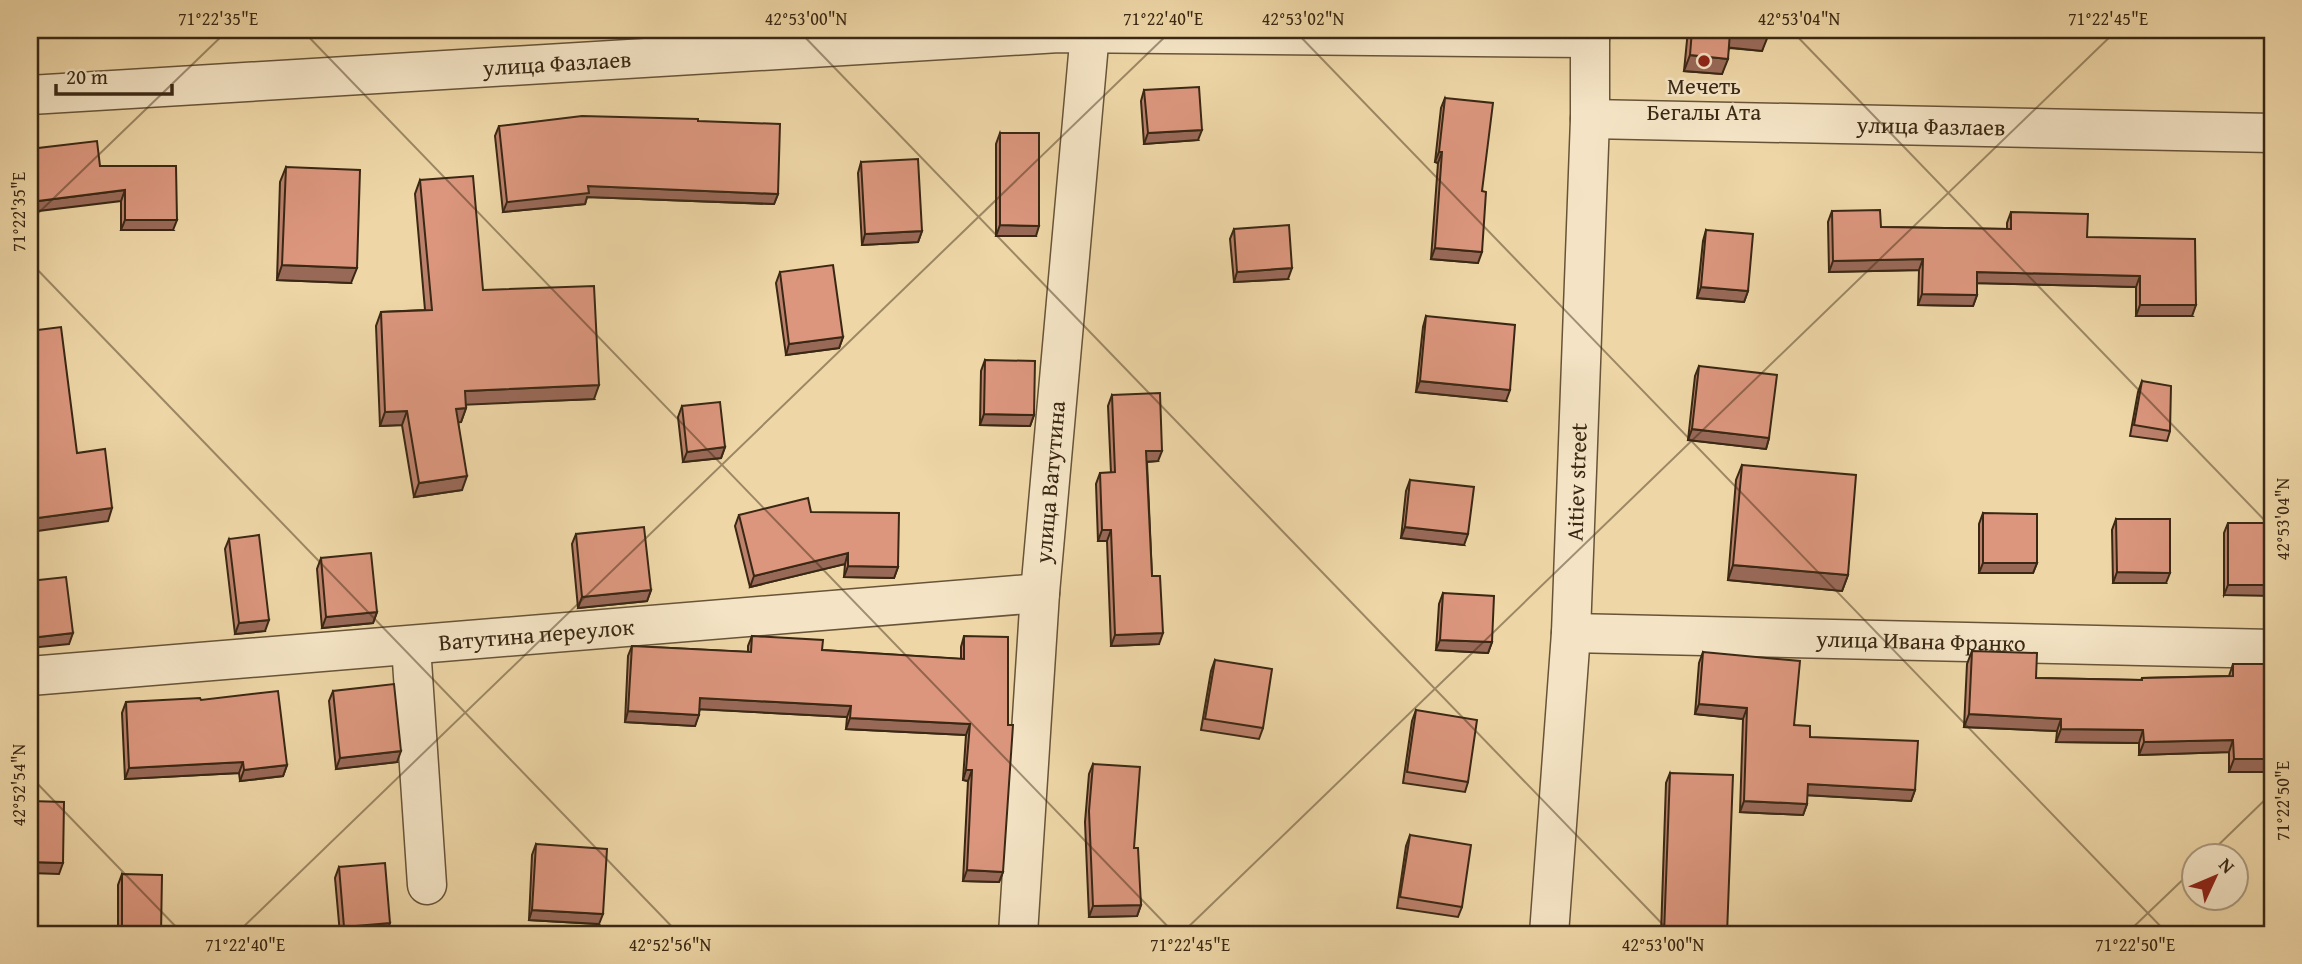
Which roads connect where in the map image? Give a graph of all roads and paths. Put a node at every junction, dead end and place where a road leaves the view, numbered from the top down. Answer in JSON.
{"nodes":[{"id":1,"x":1069,"y":32,"type":"edge"},
{"id":2,"x":1590,"y":34,"type":"edge"},
{"id":3,"x":30,"y":96,"type":"edge"},
{"id":4,"x":1590,"y":119,"type":"junction"},
{"id":5,"x":2272,"y":133,"type":"edge"},
{"id":6,"x":1041,"y":593,"type":"junction"},
{"id":7,"x":1571,"y":633,"type":"junction"},
{"id":8,"x":411,"y":646,"type":"junction"},
{"id":9,"x":2272,"y":649,"type":"edge"},
{"id":10,"x":30,"y":676,"type":"edge"},
{"id":11,"x":427,"y":885,"type":"dead end"},
{"id":12,"x":1018,"y":934,"type":"edge"},
{"id":13,"x":1549,"y":934,"type":"edge"}],
"edges":[{"from":1,"to":2,"type":"street","name":"улица Фазлаев"},
{"from":1,"to":3,"type":"street","name":"улица Фазлаев"},
{"from":1,"to":6,"type":"street","name":"улица Ватутина"},
{"from":2,"to":4,"type":"street","name":"Aitiev street"},
{"from":4,"to":5,"type":"street","name":"улица Фазлаев"},
{"from":4,"to":7,"type":"street","name":"Aitiev street"},
{"from":6,"to":8,"type":"street","name":"Ватутина переулок"},
{"from":6,"to":12,"type":"street","name":"улица Ватутина"},
{"from":7,"to":9,"type":"street","name":"улица Ивана Франко"},
{"from":7,"to":13,"type":"street","name":"Aitiev street"},
{"from":8,"to":10,"type":"street","name":"Ватутина переулок"},
{"from":8,"to":11,"type":"street"}]}
